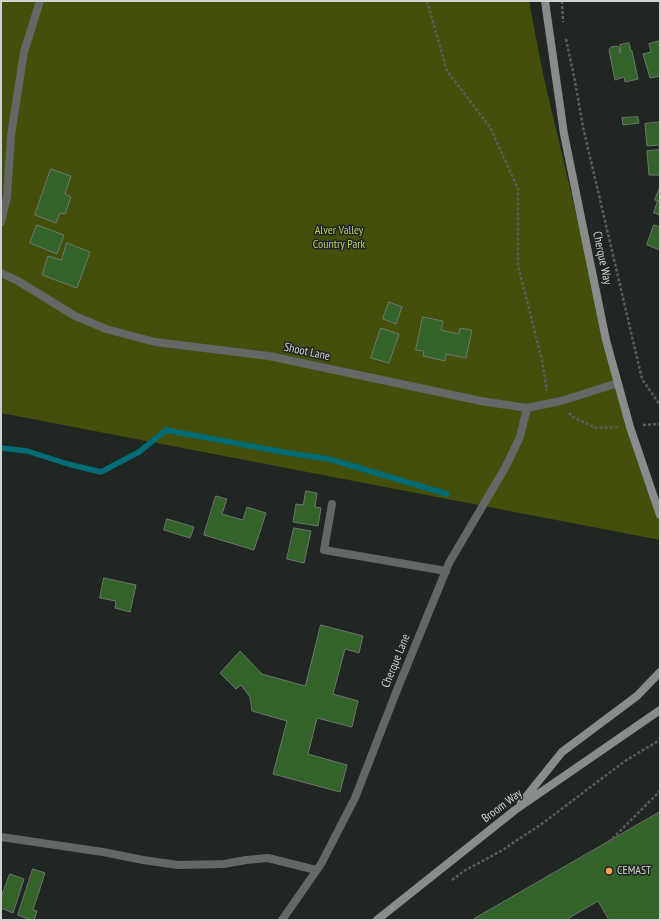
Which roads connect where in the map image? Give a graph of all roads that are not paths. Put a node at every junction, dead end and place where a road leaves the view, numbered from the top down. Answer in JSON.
{"nodes":[{"id":1,"x":40,"y":1,"type":"edge"},
{"id":2,"x":545,"y":1,"type":"edge"},
{"id":3,"x":1,"y":222,"type":"edge"},
{"id":4,"x":1,"y":274,"type":"edge"},
{"id":5,"x":618,"y":383,"type":"junction"},
{"id":6,"x":527,"y":408,"type":"junction"},
{"id":7,"x":332,"y":504,"type":"dead end"},
{"id":8,"x":660,"y":515,"type":"edge"},
{"id":9,"x":446,"y":570,"type":"junction"},
{"id":10,"x":660,"y":672,"type":"edge"},
{"id":11,"x":660,"y":710,"type":"edge"},
{"id":12,"x":660,"y":716,"type":"edge"},
{"id":13,"x":648,"y":719,"type":"junction"},
{"id":14,"x":515,"y":810,"type":"junction"},
{"id":15,"x":1,"y":837,"type":"edge"},
{"id":16,"x":316,"y":870,"type":"junction"},
{"id":17,"x":282,"y":920,"type":"edge"},
{"id":18,"x":377,"y":920,"type":"edge"}],
"edges":[{"from":1,"to":3,"type":"street"},
{"from":2,"to":5,"type":"street","name":"Cherque Way"},
{"from":4,"to":6,"type":"street","name":"Shoot Lane"},
{"from":5,"to":6,"type":"street","name":"Shoot Lane"},
{"from":5,"to":8,"type":"street","name":"Cherque Way"},
{"from":6,"to":9,"type":"street","name":"Cherque Lane"},
{"from":7,"to":9,"type":"street"},
{"from":9,"to":16,"type":"street","name":"Cherque Lane"},
{"from":10,"to":14,"type":"street"},
{"from":11,"to":13,"type":"street","name":"Broom Way"},
{"from":12,"to":13,"type":"street","name":"Broom Way"},
{"from":13,"to":14,"type":"street","name":"Broom Way"},
{"from":14,"to":18,"type":"street","name":"Broom Way"},
{"from":15,"to":16,"type":"street"},
{"from":16,"to":17,"type":"street","name":"Cherque Lane"}]}
